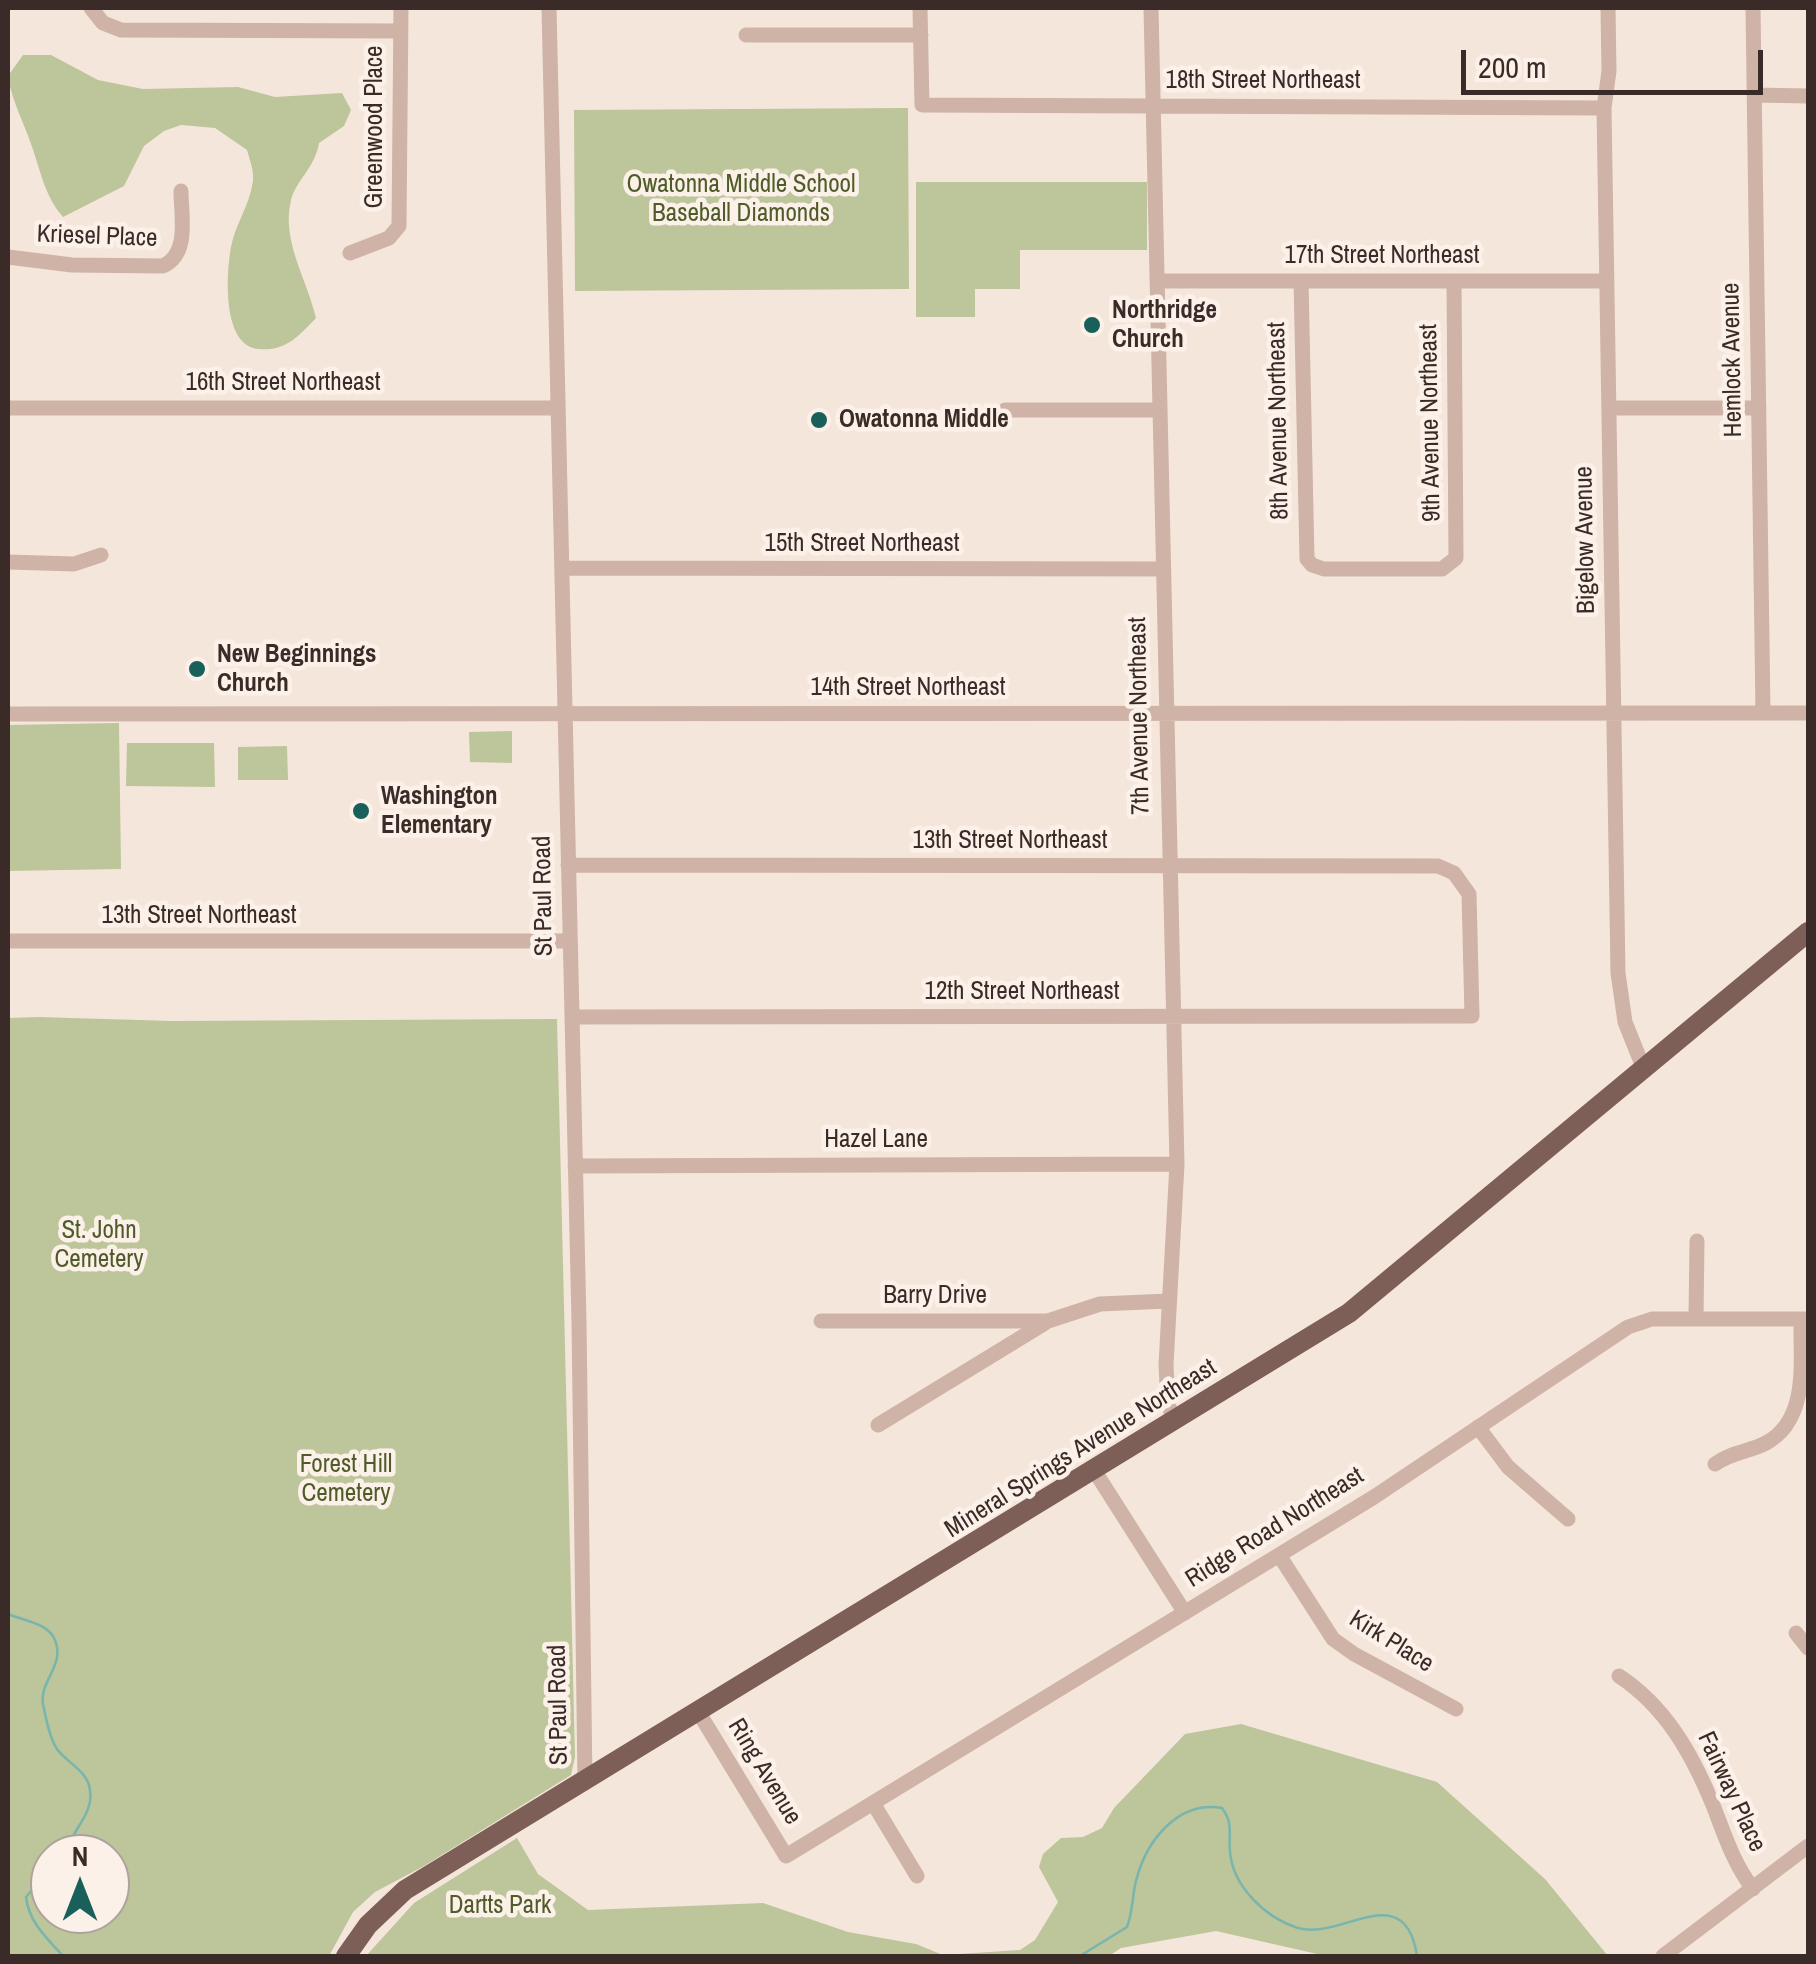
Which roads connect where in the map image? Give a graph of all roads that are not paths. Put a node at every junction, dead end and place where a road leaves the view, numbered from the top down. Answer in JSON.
{"nodes":[{"id":1,"x":91,"y":8,"type":"edge"},
{"id":2,"x":401,"y":8,"type":"edge"},
{"id":3,"x":549,"y":8,"type":"edge"},
{"id":4,"x":920,"y":8,"type":"edge"},
{"id":5,"x":1151,"y":8,"type":"edge"},
{"id":6,"x":1608,"y":8,"type":"edge"},
{"id":7,"x":1753,"y":8,"type":"edge"},
{"id":8,"x":401,"y":31,"type":"junction"},
{"id":9,"x":746,"y":35,"type":"dead end"},
{"id":10,"x":921,"y":35,"type":"junction"},
{"id":11,"x":1754,"y":94,"type":"junction"},
{"id":12,"x":1808,"y":96,"type":"edge"},
{"id":13,"x":1153,"y":106,"type":"junction"},
{"id":14,"x":1604,"y":108,"type":"junction"},
{"id":15,"x":181,"y":191,"type":"dead end"},
{"id":16,"x":350,"y":253,"type":"dead end"},
{"id":17,"x":8,"y":257,"type":"edge"},
{"id":18,"x":1157,"y":280,"type":"junction"},
{"id":19,"x":1301,"y":281,"type":"junction"},
{"id":20,"x":1454,"y":281,"type":"junction"},
{"id":21,"x":1607,"y":281,"type":"junction"},
{"id":22,"x":8,"y":408,"type":"edge"},
{"id":23,"x":558,"y":408,"type":"junction"},
{"id":24,"x":1609,"y":408,"type":"junction"},
{"id":25,"x":1758,"y":408,"type":"junction"},
{"id":26,"x":1005,"y":410,"type":"dead end"},
{"id":27,"x":1159,"y":410,"type":"junction"},
{"id":28,"x":102,"y":555,"type":"dead end"},
{"id":29,"x":8,"y":562,"type":"edge"},
{"id":30,"x":1452,"y":564,"type":"joint"},
{"id":31,"x":562,"y":568,"type":"junction"},
{"id":32,"x":1162,"y":569,"type":"junction"},
{"id":33,"x":565,"y":712,"type":"junction"},
{"id":34,"x":1165,"y":712,"type":"junction"},
{"id":35,"x":1808,"y":712,"type":"edge"},
{"id":36,"x":1613,"y":713,"type":"junction"},
{"id":37,"x":1763,"y":713,"type":"junction"},
{"id":38,"x":8,"y":714,"type":"edge"},
{"id":39,"x":568,"y":865,"type":"junction"},
{"id":40,"x":1169,"y":866,"type":"junction"},
{"id":41,"x":8,"y":941,"type":"edge"},
{"id":42,"x":570,"y":941,"type":"junction"},
{"id":43,"x":1805,"y":941,"type":"edge"},
{"id":44,"x":1172,"y":1016,"type":"junction"},
{"id":45,"x":1472,"y":1016,"type":"joint"},
{"id":46,"x":572,"y":1017,"type":"junction"},
{"id":47,"x":1644,"y":1067,"type":"junction"},
{"id":48,"x":1177,"y":1164,"type":"junction"},
{"id":49,"x":575,"y":1166,"type":"junction"},
{"id":50,"x":1696,"y":1241,"type":"dead end"},
{"id":51,"x":1168,"y":1301,"type":"junction"},
{"id":52,"x":1696,"y":1318,"type":"junction"},
{"id":53,"x":1805,"y":1319,"type":"edge"},
{"id":54,"x":1048,"y":1320,"type":"junction"},
{"id":55,"x":822,"y":1321,"type":"dead end"},
{"id":56,"x":1175,"y":1421,"type":"junction"},
{"id":57,"x":878,"y":1425,"type":"dead end"},
{"id":58,"x":1478,"y":1427,"type":"junction"},
{"id":59,"x":1715,"y":1464,"type":"dead end"},
{"id":60,"x":1094,"y":1470,"type":"junction"},
{"id":61,"x":1568,"y":1519,"type":"dead end"},
{"id":62,"x":1279,"y":1555,"type":"junction"},
{"id":63,"x":1184,"y":1613,"type":"junction"},
{"id":64,"x":1796,"y":1633,"type":"dead end"},
{"id":65,"x":1808,"y":1648,"type":"edge"},
{"id":66,"x":1619,"y":1676,"type":"dead end"},
{"id":67,"x":1456,"y":1710,"type":"dead end"},
{"id":68,"x":699,"y":1713,"type":"junction"},
{"id":69,"x":585,"y":1783,"type":"junction"},
{"id":70,"x":873,"y":1803,"type":"junction"},
{"id":71,"x":1808,"y":1846,"type":"edge"},
{"id":72,"x":786,"y":1856,"type":"joint"},
{"id":73,"x":917,"y":1876,"type":"dead end"},
{"id":74,"x":1753,"y":1888,"type":"junction"},
{"id":75,"x":346,"y":1956,"type":"edge"},
{"id":76,"x":1663,"y":1956,"type":"edge"}],
"edges":[{"from":1,"to":8,"type":"street"},
{"from":2,"to":8,"type":"street"},
{"from":3,"to":23,"type":"street","name":"St Paul Road"},
{"from":4,"to":10,"type":"street"},
{"from":5,"to":13,"type":"street","name":"7th Avenue Northeast"},
{"from":6,"to":14,"type":"street","name":"Bigelow Avenue"},
{"from":7,"to":11,"type":"street","name":"Hemlock Avenue"},
{"from":8,"to":16,"type":"street","name":"Greenwood Place"},
{"from":9,"to":10,"type":"street"},
{"from":10,"to":13,"type":"street","name":"18th Street Northeast"},
{"from":11,"to":12,"type":"street"},
{"from":11,"to":25,"type":"street","name":"Hemlock Avenue"},
{"from":13,"to":14,"type":"street","name":"18th Street Northeast"},
{"from":13,"to":18,"type":"street","name":"7th Avenue Northeast"},
{"from":14,"to":21,"type":"street","name":"Bigelow Avenue"},
{"from":15,"to":17,"type":"street","name":"Kriesel Place"},
{"from":18,"to":19,"type":"street","name":"17th Street Northeast"},
{"from":18,"to":27,"type":"street","name":"7th Avenue Northeast"},
{"from":19,"to":20,"type":"street","name":"17th Street Northeast"},
{"from":19,"to":30,"type":"street","name":"8th Avenue Northeast"},
{"from":20,"to":21,"type":"street","name":"17th Street Northeast"},
{"from":20,"to":30,"type":"street","name":"9th Avenue Northeast"},
{"from":21,"to":24,"type":"street","name":"Bigelow Avenue"},
{"from":22,"to":23,"type":"street","name":"16th Street Northeast"},
{"from":23,"to":31,"type":"street","name":"St Paul Road"},
{"from":24,"to":25,"type":"street"},
{"from":24,"to":36,"type":"street","name":"Bigelow Avenue"},
{"from":25,"to":37,"type":"street","name":"Hemlock Avenue"},
{"from":26,"to":27,"type":"street"},
{"from":27,"to":32,"type":"street","name":"7th Avenue Northeast"},
{"from":28,"to":29,"type":"street"},
{"from":31,"to":32,"type":"street","name":"15th Street Northeast"},
{"from":31,"to":33,"type":"street","name":"St Paul Road"},
{"from":32,"to":34,"type":"street","name":"7th Avenue Northeast"},
{"from":33,"to":34,"type":"street","name":"14th Street Northeast"},
{"from":33,"to":38,"type":"street","name":"14th Street Northeast"},
{"from":33,"to":39,"type":"street","name":"St Paul Road"},
{"from":34,"to":36,"type":"street","name":"14th Street Northeast"},
{"from":34,"to":40,"type":"street","name":"7th Avenue Northeast"},
{"from":35,"to":37,"type":"street","name":"14th Street Northeast"},
{"from":36,"to":37,"type":"street","name":"14th Street Northeast"},
{"from":36,"to":47,"type":"street","name":"Bigelow Avenue"},
{"from":39,"to":40,"type":"street","name":"13th Street Northeast"},
{"from":39,"to":42,"type":"street","name":"St Paul Road"},
{"from":40,"to":44,"type":"street","name":"7th Avenue Northeast"},
{"from":40,"to":45,"type":"street","name":"13th Street Northeast"},
{"from":41,"to":42,"type":"street","name":"13th Street Northeast"},
{"from":42,"to":46,"type":"street","name":"St Paul Road"},
{"from":43,"to":47,"type":"main road","name":"Mineral Springs Avenue Northeast"},
{"from":44,"to":45,"type":"street","name":"12th Street Northeast"},
{"from":44,"to":46,"type":"street","name":"12th Street Northeast"},
{"from":44,"to":48,"type":"street","name":"7th Avenue Northeast"},
{"from":46,"to":49,"type":"street","name":"St Paul Road"},
{"from":47,"to":56,"type":"main road","name":"Mineral Springs Avenue Northeast"},
{"from":48,"to":49,"type":"street","name":"Hazel Lane"},
{"from":48,"to":51,"type":"street","name":"7th Avenue Northeast"},
{"from":49,"to":69,"type":"street","name":"St Paul Road"},
{"from":50,"to":52,"type":"street"},
{"from":51,"to":54,"type":"street","name":"Barry Drive"},
{"from":51,"to":56,"type":"street","name":"7th Avenue Northeast"},
{"from":52,"to":53,"type":"street","name":"Ridge Road Northeast"},
{"from":52,"to":58,"type":"street","name":"Ridge Road Northeast"},
{"from":53,"to":59,"type":"street"},
{"from":54,"to":55,"type":"street","name":"Barry Drive"},
{"from":54,"to":57,"type":"street","name":"Barry Drive"},
{"from":56,"to":60,"type":"main road","name":"Mineral Springs Avenue Northeast"},
{"from":58,"to":61,"type":"street"},
{"from":58,"to":62,"type":"street","name":"Ridge Road Northeast"},
{"from":60,"to":63,"type":"street"},
{"from":60,"to":68,"type":"main road","name":"Mineral Springs Avenue Northeast"},
{"from":62,"to":63,"type":"street","name":"Ridge Road Northeast"},
{"from":62,"to":67,"type":"street","name":"Kirk Place"},
{"from":63,"to":70,"type":"street","name":"Ridge Road Northeast"},
{"from":64,"to":65,"type":"street"},
{"from":66,"to":74,"type":"street","name":"Fairway Place"},
{"from":68,"to":69,"type":"main road","name":"Mineral Springs Avenue Northeast"},
{"from":68,"to":72,"type":"street","name":"Ring Avenue"},
{"from":69,"to":75,"type":"main road","name":"Mineral Springs Avenue Northeast"},
{"from":70,"to":72,"type":"street","name":"Ridge Road Northeast"},
{"from":70,"to":73,"type":"street"},
{"from":71,"to":74,"type":"street"},
{"from":74,"to":76,"type":"street"}]}
